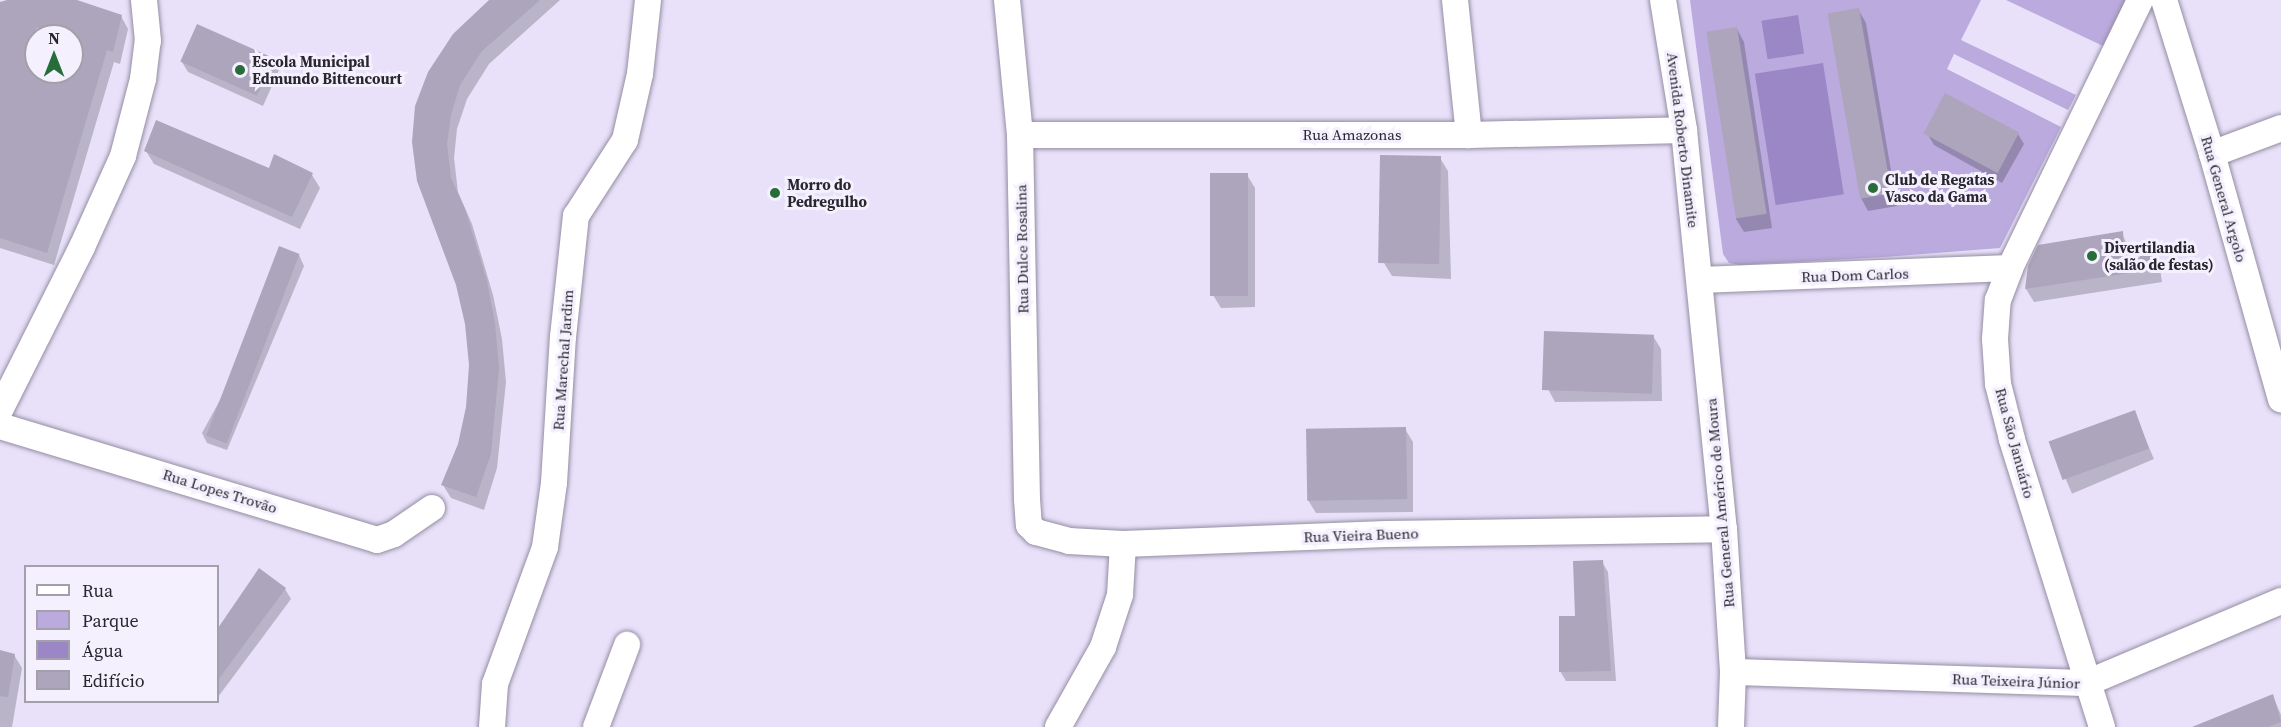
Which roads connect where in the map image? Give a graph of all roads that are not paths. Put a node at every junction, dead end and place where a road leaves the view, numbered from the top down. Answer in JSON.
{"nodes":[{"id":1,"x":144,"y":0,"type":"edge"},
{"id":2,"x":648,"y":0,"type":"edge"},
{"id":3,"x":1007,"y":0,"type":"edge"},
{"id":4,"x":1455,"y":0,"type":"edge"},
{"id":5,"x":1663,"y":0,"type":"edge"},
{"id":6,"x":2140,"y":0,"type":"edge"},
{"id":7,"x":2164,"y":0,"type":"edge"},
{"id":8,"x":2281,"y":128,"type":"edge"},
{"id":9,"x":1684,"y":130,"type":"junction"},
{"id":10,"x":1020,"y":135,"type":"junction"},
{"id":11,"x":1469,"y":135,"type":"junction"},
{"id":12,"x":2212,"y":154,"type":"junction"},
{"id":13,"x":2010,"y":268,"type":"junction"},
{"id":14,"x":1700,"y":279,"type":"junction"},
{"id":15,"x":2281,"y":399,"type":"edge"},
{"id":16,"x":0,"y":410,"type":"edge"},
{"id":17,"x":0,"y":426,"type":"edge"},
{"id":18,"x":1027,"y":499,"type":"joint"},
{"id":19,"x":432,"y":508,"type":"dead end"},
{"id":20,"x":1724,"y":529,"type":"junction"},
{"id":21,"x":1123,"y":544,"type":"junction"},
{"id":22,"x":2281,"y":600,"type":"edge"},
{"id":23,"x":627,"y":645,"type":"dead end"},
{"id":24,"x":1733,"y":672,"type":"junction"},
{"id":25,"x":2087,"y":683,"type":"junction"},
{"id":26,"x":492,"y":727,"type":"edge"},
{"id":27,"x":596,"y":727,"type":"edge"},
{"id":28,"x":1058,"y":727,"type":"edge"},
{"id":29,"x":1731,"y":727,"type":"edge"},
{"id":30,"x":2102,"y":727,"type":"edge"}],
"edges":[{"from":1,"to":16,"type":"street"},
{"from":2,"to":26,"type":"street","name":"Rua Marechal Jardim"},
{"from":3,"to":10,"type":"street","name":"Rua Dulce Rosalina"},
{"from":4,"to":11,"type":"street"},
{"from":5,"to":9,"type":"street","name":"Avenida Roberto Dinamite"},
{"from":6,"to":13,"type":"street","name":"Rua São Januário"},
{"from":7,"to":12,"type":"street","name":"Rua General Argolo"},
{"from":8,"to":12,"type":"street"},
{"from":9,"to":11,"type":"street","name":"Rua Amazonas"},
{"from":9,"to":14,"type":"street","name":"Avenida Roberto Dinamite"},
{"from":10,"to":11,"type":"street","name":"Rua Amazonas"},
{"from":10,"to":18,"type":"street","name":"Rua Dulce Rosalina"},
{"from":12,"to":15,"type":"street","name":"Rua General Argolo"},
{"from":13,"to":14,"type":"street","name":"Rua Dom Carlos"},
{"from":13,"to":25,"type":"street","name":"Rua São Januário"},
{"from":14,"to":20,"type":"street","name":"Rua General Américo de Moura"},
{"from":17,"to":19,"type":"street","name":"Rua Lopes Trovão"},
{"from":18,"to":21,"type":"street","name":"Rua Vieira Bueno"},
{"from":20,"to":21,"type":"street","name":"Rua Vieira Bueno"},
{"from":20,"to":24,"type":"street","name":"Rua General Américo de Moura"},
{"from":21,"to":28,"type":"street"},
{"from":22,"to":25,"type":"street","name":"Rua Teixeira Júnior"},
{"from":23,"to":27,"type":"street"},
{"from":24,"to":25,"type":"street","name":"Rua Teixeira Júnior"},
{"from":24,"to":29,"type":"street","name":"Rua General Américo de Moura"},
{"from":25,"to":30,"type":"street","name":"Rua São Januário"}]}
